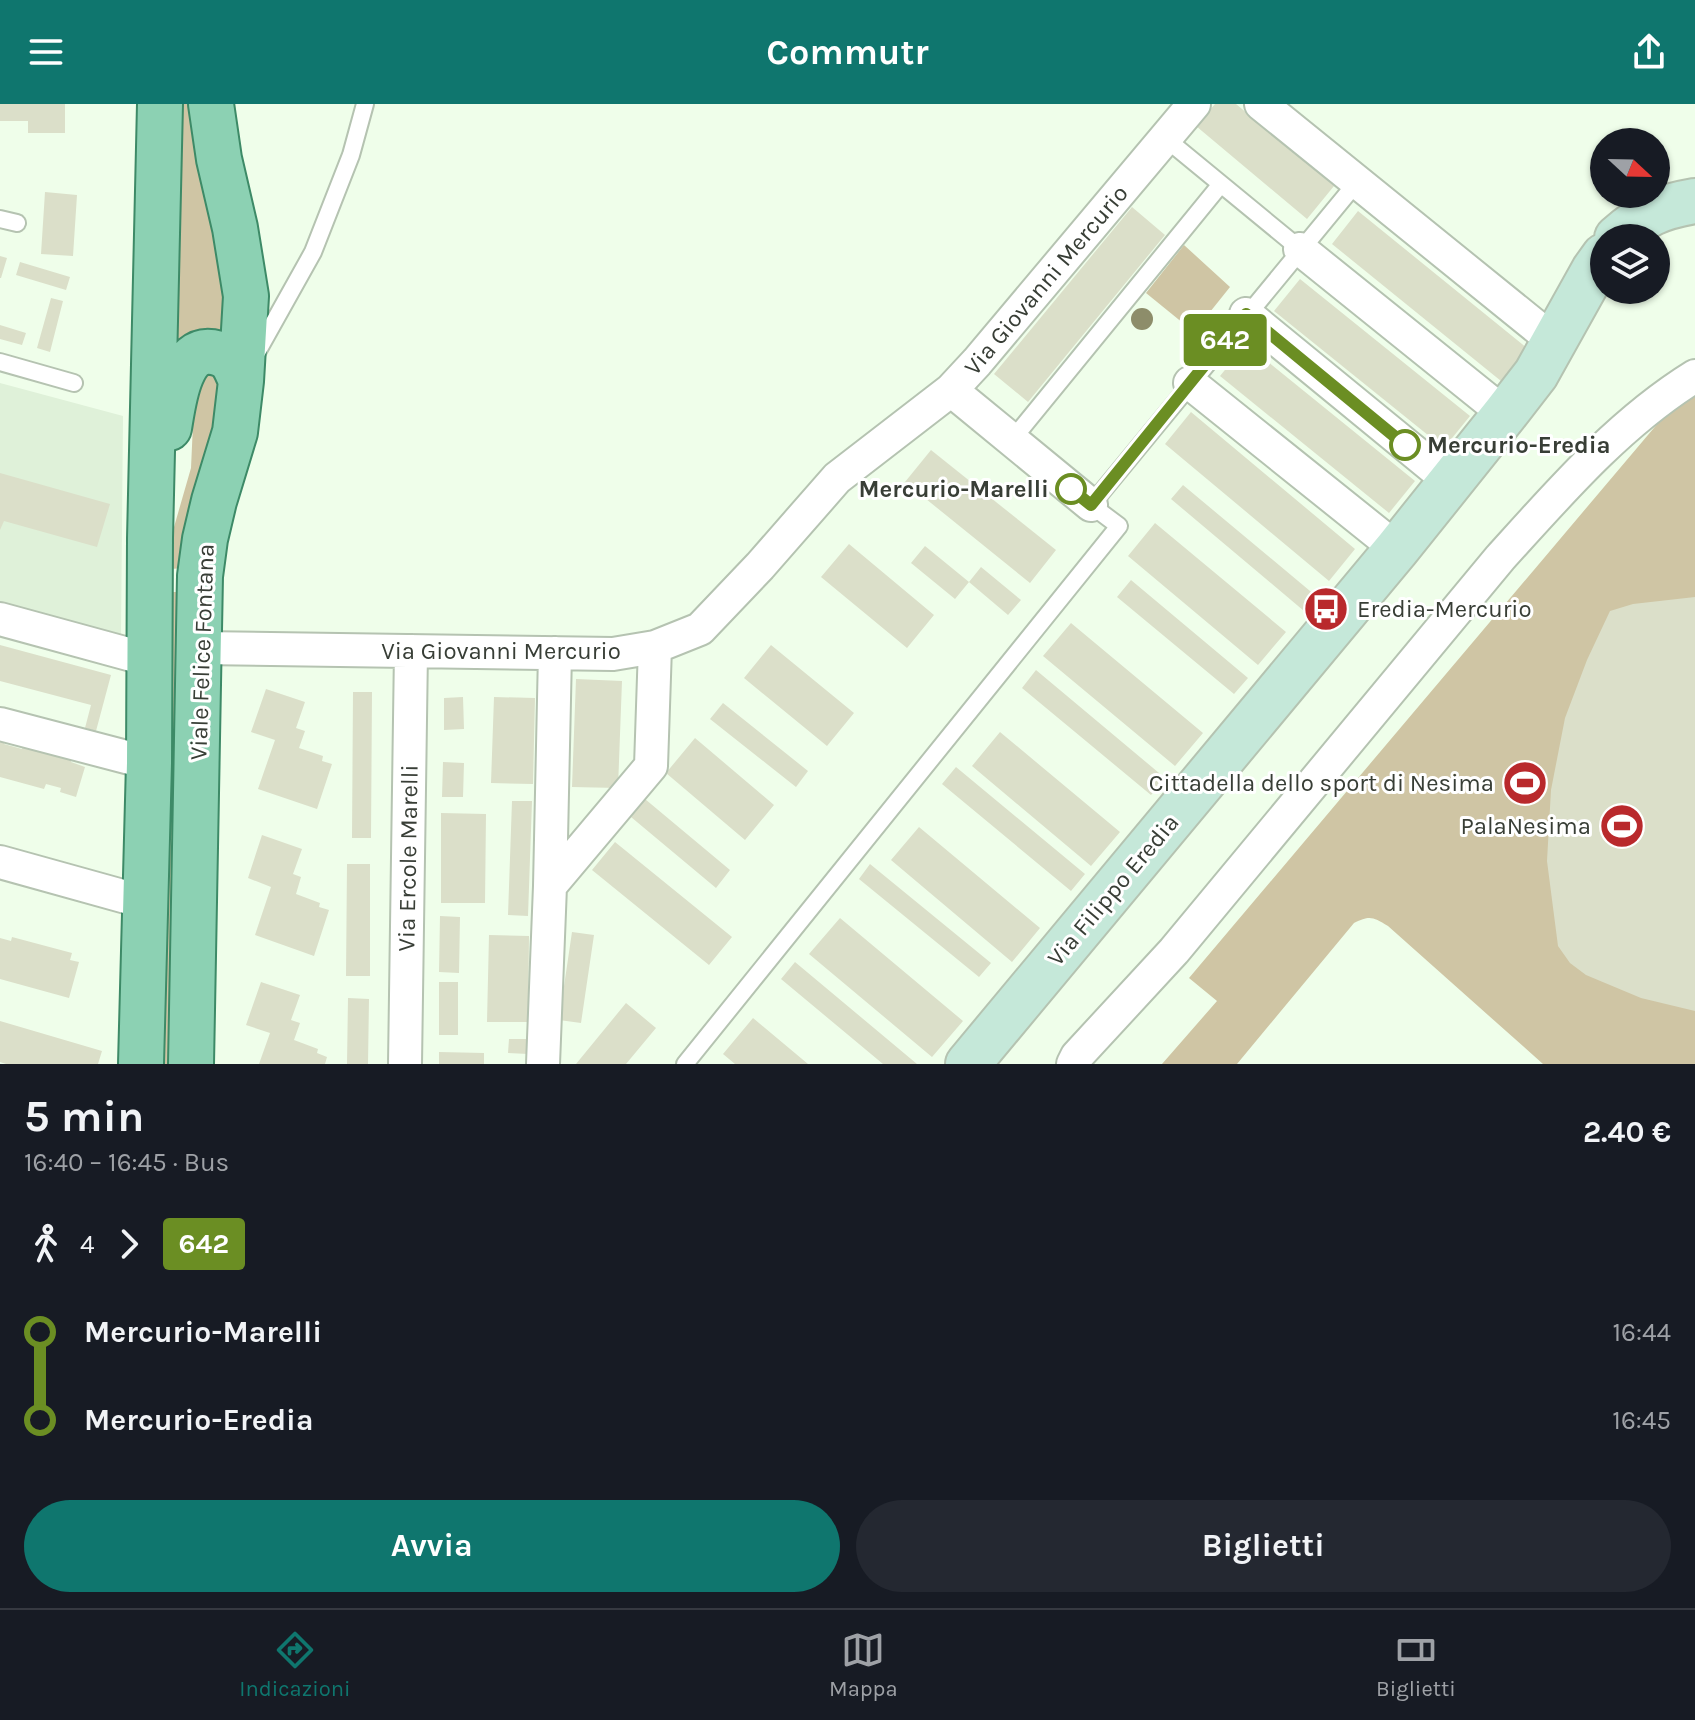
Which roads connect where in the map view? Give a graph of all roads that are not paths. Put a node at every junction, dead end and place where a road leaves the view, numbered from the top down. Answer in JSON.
{"nodes":[{"id":1,"x":160,"y":104,"type":"edge"},
{"id":2,"x":211,"y":104,"type":"edge"},
{"id":3,"x":365,"y":104,"type":"edge"},
{"id":4,"x":1194,"y":104,"type":"edge"},
{"id":5,"x":1261,"y":104,"type":"edge"},
{"id":6,"x":1165,"y":138,"type":"junction"},
{"id":7,"x":1357,"y":182,"type":"junction"},
{"id":8,"x":1221,"y":184,"type":"junction"},
{"id":9,"x":1695,"y":201,"type":"edge"},
{"id":10,"x":1633,"y":224,"type":"edge"},
{"id":11,"x":1300,"y":249,"type":"junction"},
{"id":12,"x":1590,"y":277,"type":"edge"},
{"id":13,"x":1246,"y":314,"type":"junction"},
{"id":14,"x":1555,"y":342,"type":"junction"},
{"id":15,"x":0,"y":362,"type":"edge"},
{"id":16,"x":1695,"y":376,"type":"edge"},
{"id":17,"x":241,"y":381,"type":"junction"},
{"id":18,"x":74,"y":383,"type":"dead end"},
{"id":19,"x":1190,"y":383,"type":"junction"},
{"id":20,"x":951,"y":390,"type":"junction"},
{"id":21,"x":1505,"y":414,"type":"junction"},
{"id":22,"x":1012,"y":440,"type":"junction"},
{"id":23,"x":1451,"y":482,"type":"junction"},
{"id":24,"x":1091,"y":505,"type":"junction"},
{"id":25,"x":150,"y":538,"type":"junction"},
{"id":26,"x":1397,"y":549,"type":"junction"},
{"id":27,"x":0,"y":619,"type":"edge"},
{"id":28,"x":655,"y":647,"type":"junction"},
{"id":29,"x":200,"y":648,"type":"junction"},
{"id":30,"x":411,"y":651,"type":"junction"},
{"id":31,"x":555,"y":653,"type":"junction"},
{"id":32,"x":150,"y":660,"type":"junction"},
{"id":33,"x":0,"y":724,"type":"edge"},
{"id":34,"x":149,"y":763,"type":"junction"},
{"id":35,"x":0,"y":862,"type":"edge"},
{"id":36,"x":550,"y":886,"type":"junction"},
{"id":37,"x":144,"y":902,"type":"junction"},
{"id":38,"x":141,"y":1064,"type":"edge"},
{"id":39,"x":191,"y":1064,"type":"edge"},
{"id":40,"x":405,"y":1064,"type":"edge"},
{"id":41,"x":543,"y":1064,"type":"edge"},
{"id":42,"x":685,"y":1064,"type":"edge"},
{"id":43,"x":968,"y":1064,"type":"edge"},
{"id":44,"x":1073,"y":1064,"type":"edge"}],
"edges":[{"from":1,"to":25,"type":"main road","name":"Viale Felice Fontana"},
{"from":2,"to":17,"type":"main road","name":"Viale Felice Fontana"},
{"from":3,"to":17,"type":"lane"},
{"from":4,"to":6,"type":"street","name":"Via Giovanni Mercurio"},
{"from":5,"to":7,"type":"street"},
{"from":6,"to":8,"type":"lane"},
{"from":6,"to":20,"type":"street","name":"Via Giovanni Mercurio"},
{"from":7,"to":11,"type":"lane"},
{"from":7,"to":14,"type":"street"},
{"from":8,"to":11,"type":"lane"},
{"from":8,"to":22,"type":"lane"},
{"from":9,"to":10,"type":"main road"},
{"from":11,"to":13,"type":"lane"},
{"from":11,"to":21,"type":"street"},
{"from":12,"to":14,"type":"main road","name":"Via Filippo Eredia"},
{"from":13,"to":19,"type":"lane"},
{"from":13,"to":23,"type":"street"},
{"from":14,"to":21,"type":"main road","name":"Via Filippo Eredia"},
{"from":15,"to":18,"type":"lane"},
{"from":16,"to":44,"type":"street"},
{"from":17,"to":25,"type":"main road"},
{"from":17,"to":29,"type":"main road","name":"Viale Felice Fontana"},
{"from":19,"to":24,"type":"lane"},
{"from":19,"to":26,"type":"street"},
{"from":20,"to":22,"type":"street"},
{"from":20,"to":28,"type":"street","name":"Via Giovanni Mercurio"},
{"from":21,"to":23,"type":"main road","name":"Via Filippo Eredia"},
{"from":22,"to":24,"type":"street"},
{"from":23,"to":26,"type":"main road","name":"Via Filippo Eredia"},
{"from":24,"to":42,"type":"lane"},
{"from":25,"to":32,"type":"main road","name":"Viale Felice Fontana"},
{"from":26,"to":43,"type":"main road","name":"Via Filippo Eredia"},
{"from":27,"to":32,"type":"street"},
{"from":28,"to":31,"type":"street","name":"Via Giovanni Mercurio"},
{"from":28,"to":36,"type":"street"},
{"from":29,"to":30,"type":"street","name":"Via Giovanni Mercurio"},
{"from":29,"to":39,"type":"main road","name":"Viale Felice Fontana"},
{"from":30,"to":31,"type":"street","name":"Via Giovanni Mercurio"},
{"from":30,"to":40,"type":"street","name":"Via Ercole Marelli"},
{"from":31,"to":36,"type":"street"},
{"from":32,"to":34,"type":"main road","name":"Viale Felice Fontana"},
{"from":33,"to":34,"type":"street"},
{"from":34,"to":37,"type":"main road","name":"Viale Felice Fontana"},
{"from":35,"to":37,"type":"street"},
{"from":36,"to":41,"type":"street"},
{"from":37,"to":38,"type":"main road","name":"Viale Felice Fontana"}]}
